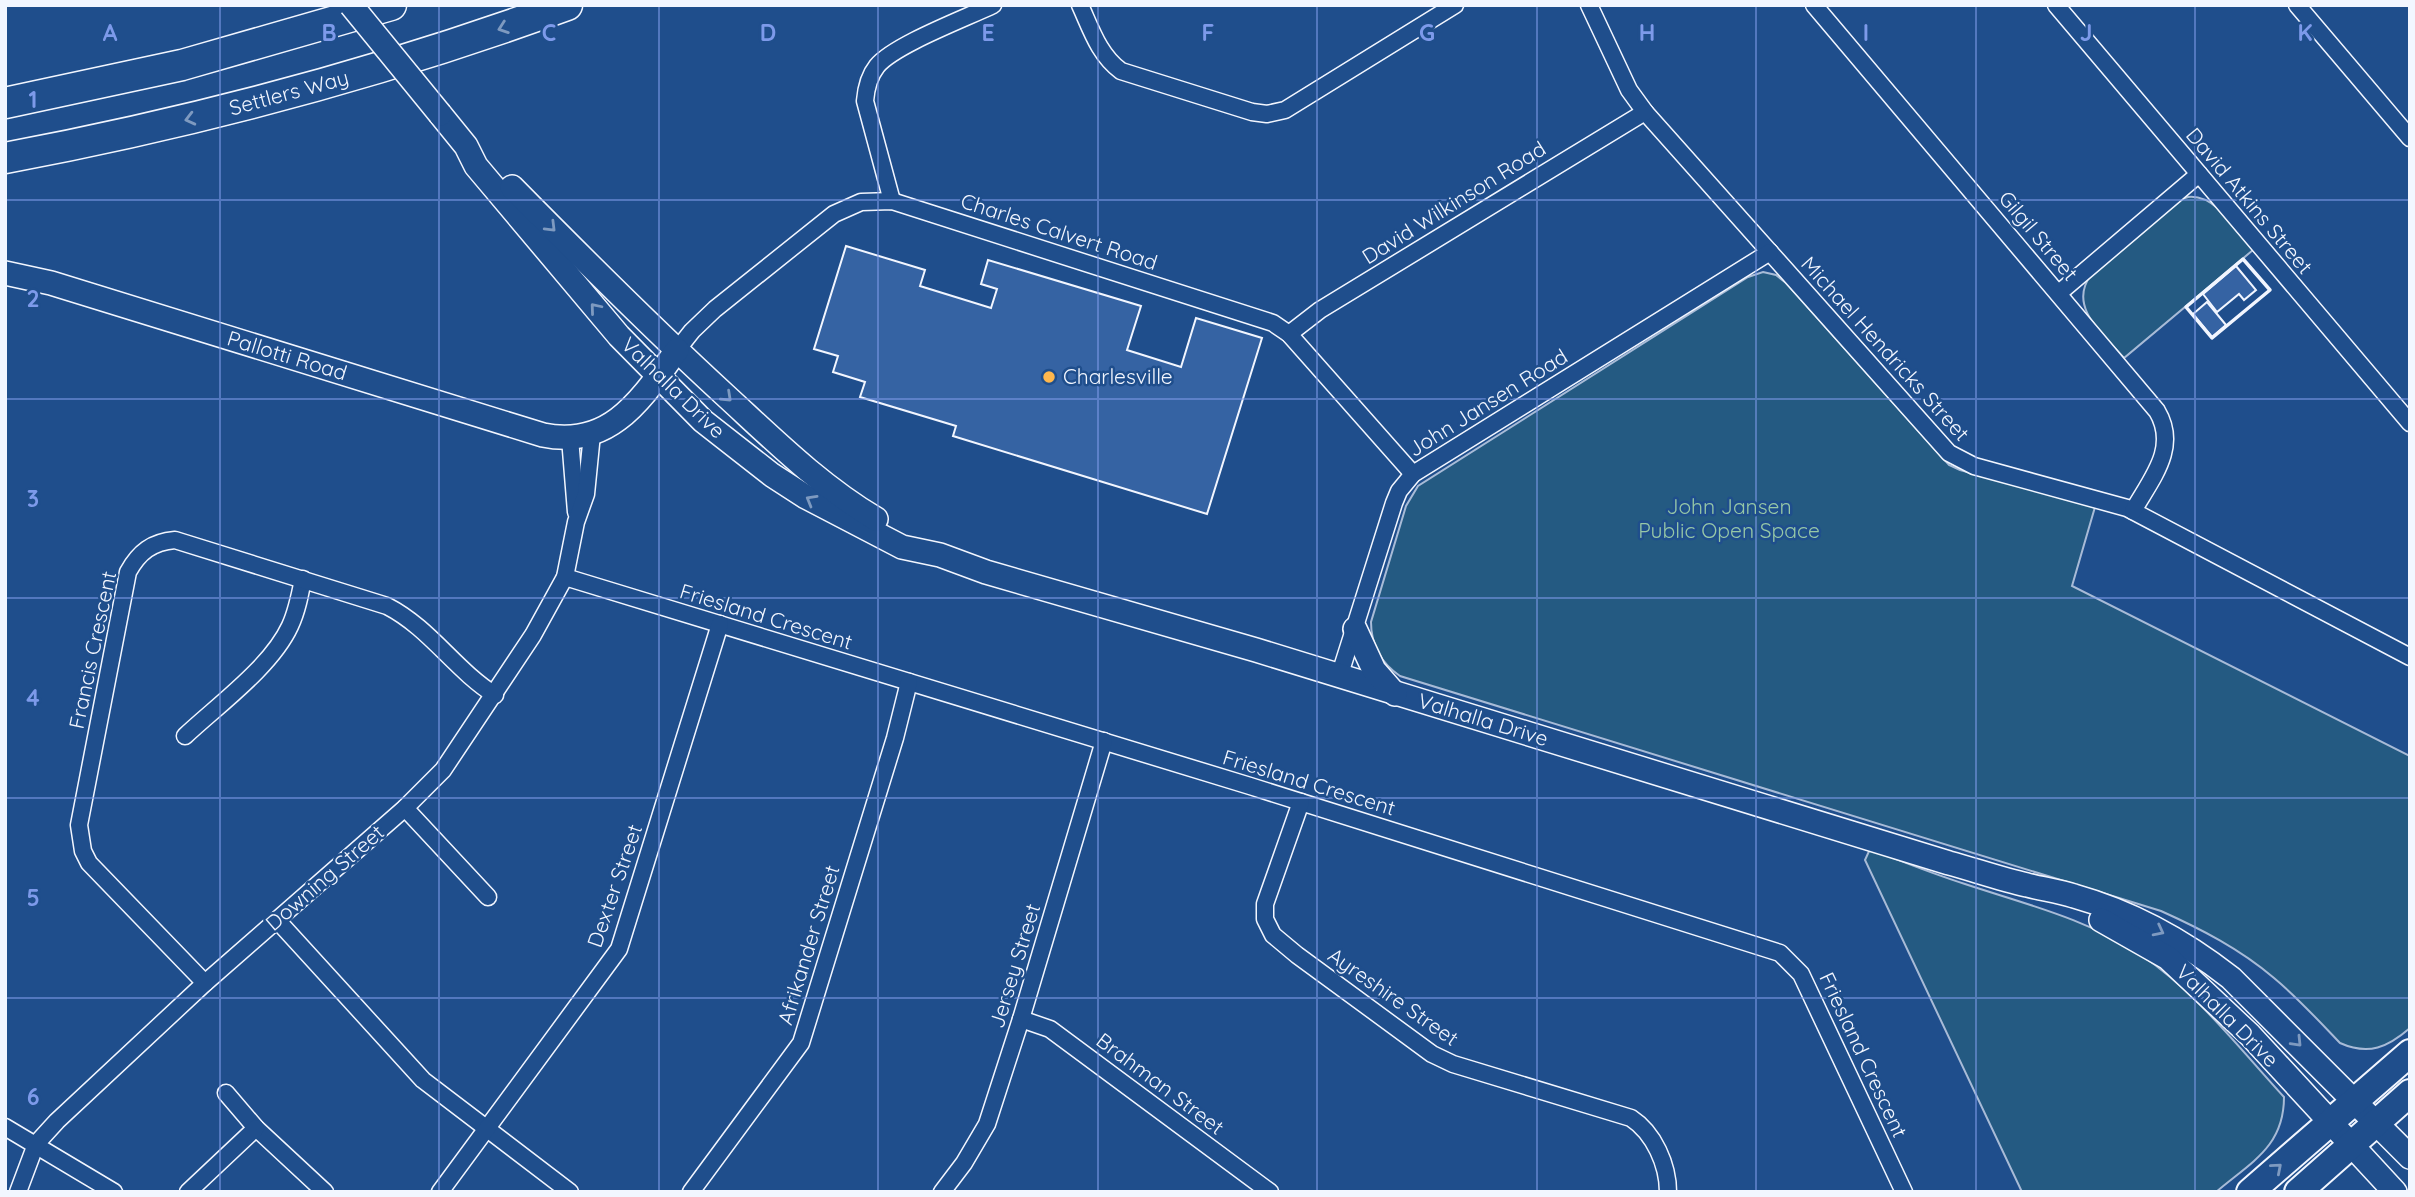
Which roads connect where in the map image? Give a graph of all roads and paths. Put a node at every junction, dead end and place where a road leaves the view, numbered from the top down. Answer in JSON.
{"nodes":[{"id":1,"x":351,"y":5,"type":"edge"},
{"id":2,"x":391,"y":5,"type":"edge"},
{"id":3,"x":567,"y":5,"type":"edge"},
{"id":4,"x":993,"y":5,"type":"edge"},
{"id":5,"x":1080,"y":5,"type":"edge"},
{"id":6,"x":1455,"y":5,"type":"edge"},
{"id":7,"x":1589,"y":5,"type":"edge"},
{"id":8,"x":1814,"y":5,"type":"edge"},
{"id":9,"x":2056,"y":5,"type":"edge"},
{"id":10,"x":2297,"y":5,"type":"edge"},
{"id":11,"x":314,"y":28,"type":"junction"},
{"id":12,"x":5,"y":87,"type":"edge"},
{"id":13,"x":5,"y":103,"type":"edge"},
{"id":14,"x":1644,"y":111,"type":"junction"},
{"id":15,"x":2410,"y":138,"type":"edge"},
{"id":16,"x":466,"y":146,"type":"junction"},
{"id":17,"x":5,"y":158,"type":"edge"},
{"id":18,"x":2199,"y":174,"type":"junction"},
{"id":19,"x":892,"y":201,"type":"junction"},
{"id":20,"x":1769,"y":252,"type":"junction"},
{"id":21,"x":5,"y":273,"type":"edge"},
{"id":22,"x":2059,"y":293,"type":"junction"},
{"id":23,"x":1289,"y":334,"type":"junction"},
{"id":24,"x":677,"y":351,"type":"junction"},
{"id":25,"x":657,"y":377,"type":"junction"},
{"id":26,"x":2410,"y":423,"type":"edge"},
{"id":27,"x":581,"y":436,"type":"junction"},
{"id":28,"x":1413,"y":474,"type":"junction"},
{"id":29,"x":2133,"y":511,"type":"junction"},
{"id":30,"x":576,"y":522,"type":"junction"},
{"id":31,"x":940,"y":555,"type":"junction"},
{"id":32,"x":565,"y":577,"type":"junction"},
{"id":33,"x":303,"y":579,"type":"junction"},
{"id":34,"x":720,"y":624,"type":"junction"},
{"id":35,"x":1355,"y":629,"type":"junction"},
{"id":36,"x":2410,"y":657,"type":"edge"},
{"id":37,"x":1339,"y":677,"type":"junction"},
{"id":38,"x":909,"y":682,"type":"junction"},
{"id":39,"x":1395,"y":694,"type":"junction"},
{"id":40,"x":495,"y":695,"type":"junction"},
{"id":41,"x":185,"y":736,"type":"dead end"},
{"id":42,"x":1104,"y":741,"type":"junction"},
{"id":43,"x":1301,"y":802,"type":"junction"},
{"id":44,"x":405,"y":808,"type":"junction"},
{"id":45,"x":2025,"y":885,"type":"junction"},
{"id":46,"x":488,"y":897,"type":"dead end"},
{"id":47,"x":277,"y":920,"type":"junction"},
{"id":48,"x":205,"y":984,"type":"junction"},
{"id":49,"x":1021,"y":1018,"type":"junction"},
{"id":50,"x":2410,"y":1053,"type":"edge"},
{"id":51,"x":226,"y":1093,"type":"dead end"},
{"id":52,"x":2410,"y":1093,"type":"edge"},
{"id":53,"x":2353,"y":1101,"type":"junction"},
{"id":54,"x":2330,"y":1121,"type":"junction"},
{"id":55,"x":2376,"y":1123,"type":"junction"},
{"id":56,"x":5,"y":1127,"type":"edge"},
{"id":57,"x":256,"y":1128,"type":"junction"},
{"id":58,"x":486,"y":1129,"type":"junction"},
{"id":59,"x":36,"y":1144,"type":"junction"},
{"id":60,"x":2351,"y":1145,"type":"junction"},
{"id":61,"x":2410,"y":1157,"type":"edge"},
{"id":62,"x":18,"y":1192,"type":"edge"},
{"id":63,"x":114,"y":1192,"type":"edge"},
{"id":64,"x":188,"y":1192,"type":"edge"},
{"id":65,"x":324,"y":1192,"type":"edge"},
{"id":66,"x":440,"y":1192,"type":"edge"},
{"id":67,"x":570,"y":1192,"type":"edge"},
{"id":68,"x":691,"y":1192,"type":"edge"},
{"id":69,"x":942,"y":1192,"type":"edge"},
{"id":70,"x":1270,"y":1192,"type":"edge"},
{"id":71,"x":1668,"y":1192,"type":"edge"},
{"id":72,"x":1904,"y":1192,"type":"edge"},
{"id":73,"x":2250,"y":1192,"type":"edge"},
{"id":74,"x":2298,"y":1192,"type":"edge"},
{"id":75,"x":2395,"y":1192,"type":"edge"}],
"edges":[{"from":1,"to":16,"type":"main road","name":"Valhalla Drive","bridge":true},
{"from":2,"to":11,"type":"highway"},
{"from":3,"to":17,"type":"highway","name":"Settlers Way","one_way":true},
{"from":4,"to":19,"type":"street"},
{"from":5,"to":6,"type":"street"},
{"from":7,"to":14,"type":"street","name":"Michael Hendricks Street"},
{"from":8,"to":22,"type":"street","name":"Gilgil Street"},
{"from":9,"to":18,"type":"street","name":"David Atkins Street"},
{"from":10,"to":15,"type":"street"},
{"from":11,"to":12,"type":"highway"},
{"from":11,"to":13,"type":"highway"},
{"from":14,"to":20,"type":"street","name":"Michael Hendricks Street"},
{"from":14,"to":23,"type":"street","name":"David Wilkinson Road"},
{"from":16,"to":24,"type":"main road","name":"Valhalla Drive","one_way":true},
{"from":25,"to":16,"type":"main road","name":"Valhalla Drive","one_way":true},
{"from":18,"to":22,"type":"street"},
{"from":18,"to":26,"type":"street","name":"David Atkins Street"},
{"from":19,"to":23,"type":"street","name":"Charles Calvert Road"},
{"from":19,"to":24,"type":"street","name":"Charles Calvert Road"},
{"from":20,"to":28,"type":"street","name":"John Jansen Road"},
{"from":20,"to":29,"type":"street","name":"Michael Hendricks Street"},
{"from":21,"to":27,"type":"main road","name":"Pallotti Road"},
{"from":22,"to":29,"type":"street","name":"Gilgil Street"},
{"from":23,"to":28,"type":"street","name":"Charles Calvert Road"},
{"from":24,"to":25,"type":"main road"},
{"from":24,"to":31,"type":"main road","name":"Valhalla Drive","one_way":true},
{"from":25,"to":27,"type":"main road"},
{"from":31,"to":25,"type":"main road","name":"Valhalla Drive","one_way":true},
{"from":27,"to":30,"type":"street","name":"Downing Street"},
{"from":27,"to":30,"type":"street","name":"Downing Street"},
{"from":28,"to":35,"type":"street","name":"John Jansen Road"},
{"from":29,"to":36,"type":"street","name":"Michael Hendricks Street"},
{"from":30,"to":32,"type":"street","name":"Downing Street"},
{"from":31,"to":37,"type":"main road","name":"Valhalla Drive"},
{"from":32,"to":34,"type":"street","name":"Friesland Crescent"},
{"from":32,"to":40,"type":"street","name":"Downing Street"},
{"from":33,"to":40,"type":"street","name":"Francis Crescent"},
{"from":33,"to":41,"type":"street"},
{"from":33,"to":48,"type":"street","name":"Francis Crescent"},
{"from":34,"to":38,"type":"street","name":"Friesland Crescent"},
{"from":34,"to":58,"type":"street","name":"Dexter Street"},
{"from":35,"to":37,"type":"street","name":"John Jansen Road"},
{"from":35,"to":39,"type":"main road"},
{"from":37,"to":39,"type":"main road","name":"Valhalla Drive"},
{"from":38,"to":42,"type":"street","name":"Friesland Crescent"},
{"from":38,"to":68,"type":"street","name":"Afrikander Street"},
{"from":39,"to":45,"type":"main road","name":"Valhalla Drive"},
{"from":40,"to":44,"type":"street","name":"Downing Street"},
{"from":42,"to":43,"type":"street","name":"Friesland Crescent"},
{"from":42,"to":49,"type":"street","name":"Jersey Street"},
{"from":43,"to":71,"type":"street","name":"Ayreshire Street"},
{"from":43,"to":72,"type":"street","name":"Friesland Crescent"},
{"from":44,"to":46,"type":"street"},
{"from":44,"to":47,"type":"street","name":"Downing Street"},
{"from":45,"to":53,"type":"main road","name":"Valhalla Drive","one_way":true},
{"from":45,"to":54,"type":"main road","name":"Valhalla Drive"},
{"from":47,"to":48,"type":"street","name":"Downing Street"},
{"from":47,"to":58,"type":"street"},
{"from":48,"to":59,"type":"street","name":"Downing Street"},
{"from":49,"to":69,"type":"street","name":"Jersey Street"},
{"from":49,"to":70,"type":"street","name":"Brahman Street"},
{"from":50,"to":53,"type":"main road"},
{"from":51,"to":57,"type":"street"},
{"from":52,"to":55,"type":"main road"},
{"from":53,"to":54,"type":"main road"},
{"from":53,"to":55,"type":"main road","name":"Valhalla Drive"},
{"from":54,"to":60,"type":"main road","name":"Valhalla Drive"},
{"from":73,"to":54,"type":"main road","one_way":true},
{"from":55,"to":60,"type":"main road"},
{"from":55,"to":61,"type":"main road","name":"Valhalla Drive"},
{"from":56,"to":59,"type":"street"},
{"from":57,"to":64,"type":"street"},
{"from":57,"to":65,"type":"street"},
{"from":58,"to":66,"type":"street","name":"Dexter Street"},
{"from":58,"to":67,"type":"street"},
{"from":59,"to":62,"type":"street","name":"Downing Street"},
{"from":59,"to":63,"type":"street"},
{"from":60,"to":74,"type":"main road"},
{"from":60,"to":75,"type":"main road","name":"Valhalla Drive"}]}
